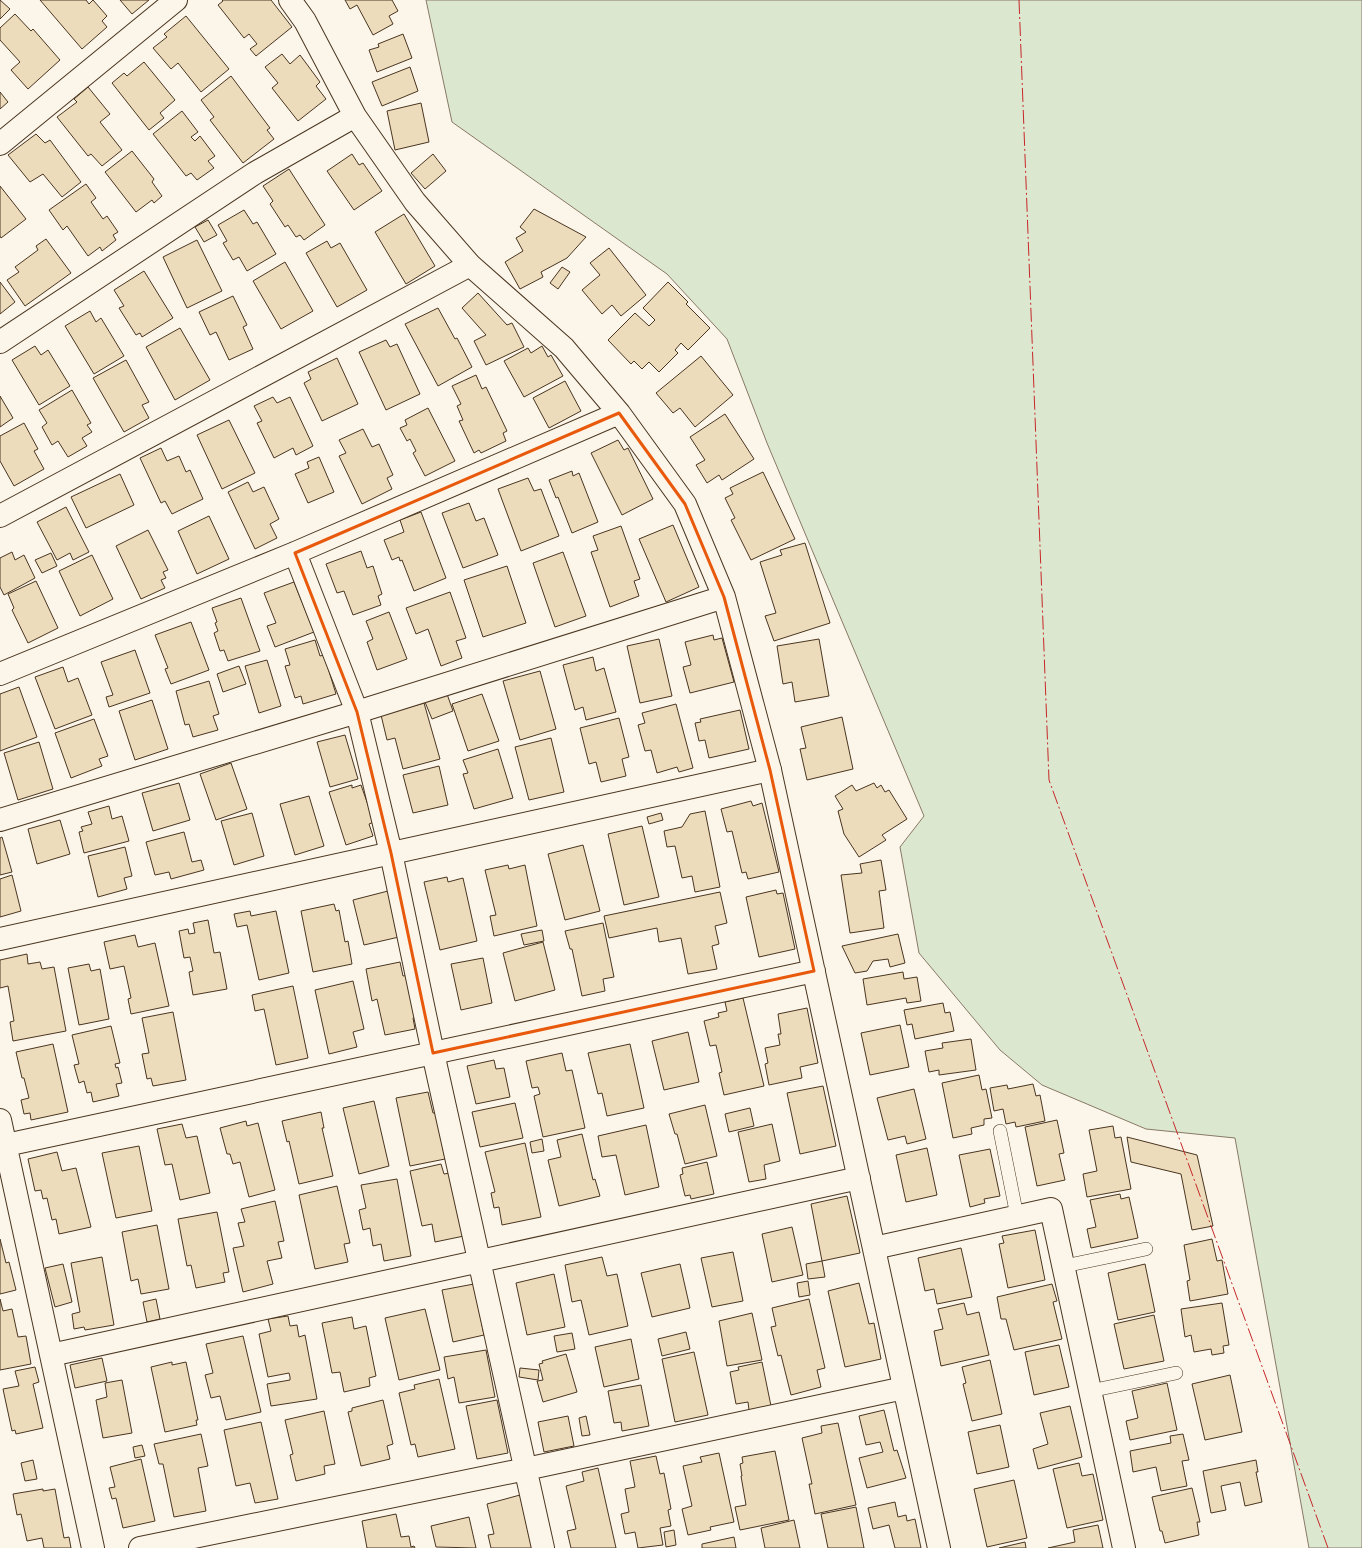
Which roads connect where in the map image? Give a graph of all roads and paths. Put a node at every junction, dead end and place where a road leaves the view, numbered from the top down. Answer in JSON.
{"nodes":[{"id":1,"x":176,"y":0,"type":"edge"},
{"id":2,"x":290,"y":0,"type":"edge"},
{"id":3,"x":355,"y":116,"type":"junction"},
{"id":4,"x":0,"y":144,"type":"edge"},
{"id":5,"x":470,"y":265,"type":"junction"},
{"id":6,"x":0,"y":342,"type":"edge"},
{"id":7,"x":619,"y":413,"type":"junction"},
{"id":8,"x":0,"y":516,"type":"edge"},
{"id":9,"x":295,"y":553,"type":"junction"},
{"id":10,"x":724,"y":597,"type":"junction"},
{"id":11,"x":0,"y":674,"type":"edge"},
{"id":12,"x":357,"y":712,"type":"junction"},
{"id":13,"x":770,"y":770,"type":"junction"},
{"id":14,"x":0,"y":820,"type":"edge"},
{"id":15,"x":391,"y":853,"type":"junction"},
{"id":16,"x":0,"y":939,"type":"edge"},
{"id":17,"x":814,"y":971,"type":"junction"},
{"id":18,"x":433,"y":1053,"type":"junction"},
{"id":19,"x":0,"y":1120,"type":"edge"},
{"id":20,"x":1000,"y":1131,"type":"dead end"},
{"id":21,"x":6,"y":1145,"type":"junction"},
{"id":22,"x":858,"y":1178,"type":"junction"},
{"id":23,"x":1017,"y":1216,"type":"junction"},
{"id":24,"x":874,"y":1248,"type":"junction"},
{"id":25,"x":1146,"y":1249,"type":"dead end"},
{"id":26,"x":480,"y":1260,"type":"junction"},
{"id":27,"x":1064,"y":1266,"type":"junction"},
{"id":28,"x":51,"y":1355,"type":"junction"},
{"id":29,"x":1176,"y":1374,"type":"dead end"},
{"id":30,"x":904,"y":1388,"type":"junction"},
{"id":31,"x":1090,"y":1391,"type":"junction"},
{"id":32,"x":526,"y":1469,"type":"junction"},
{"id":33,"x":93,"y":1548,"type":"edge"},
{"id":34,"x":140,"y":1548,"type":"edge"},
{"id":35,"x":543,"y":1548,"type":"edge"},
{"id":36,"x":939,"y":1548,"type":"edge"},
{"id":37,"x":1124,"y":1548,"type":"edge"}],
"edges":[{"from":1,"to":4,"type":"street"},
{"from":2,"to":3,"type":"street"},
{"from":3,"to":5,"type":"street"},
{"from":3,"to":6,"type":"street"},
{"from":5,"to":7,"type":"street"},
{"from":5,"to":8,"type":"street"},
{"from":7,"to":9,"type":"street"},
{"from":7,"to":10,"type":"street"},
{"from":9,"to":11,"type":"street"},
{"from":9,"to":12,"type":"street"},
{"from":10,"to":12,"type":"street"},
{"from":10,"to":13,"type":"street"},
{"from":12,"to":14,"type":"street"},
{"from":12,"to":15,"type":"street"},
{"from":13,"to":15,"type":"street"},
{"from":13,"to":17,"type":"street"},
{"from":15,"to":16,"type":"street"},
{"from":15,"to":18,"type":"street"},
{"from":17,"to":18,"type":"street"},
{"from":17,"to":22,"type":"street"},
{"from":18,"to":21,"type":"street"},
{"from":18,"to":26,"type":"street"},
{"from":19,"to":21,"type":"street"},
{"from":20,"to":23,"type":"lane"},
{"from":21,"to":28,"type":"street"},
{"from":22,"to":24,"type":"street"},
{"from":22,"to":26,"type":"street"},
{"from":23,"to":24,"type":"street"},
{"from":23,"to":27,"type":"street"},
{"from":24,"to":30,"type":"street"},
{"from":25,"to":27,"type":"lane"},
{"from":26,"to":28,"type":"street"},
{"from":26,"to":32,"type":"street"},
{"from":27,"to":31,"type":"street"},
{"from":28,"to":33,"type":"street"},
{"from":29,"to":31,"type":"lane"},
{"from":30,"to":32,"type":"street"},
{"from":30,"to":36,"type":"street"},
{"from":31,"to":37,"type":"street"},
{"from":32,"to":34,"type":"street"},
{"from":32,"to":35,"type":"street"}]}
